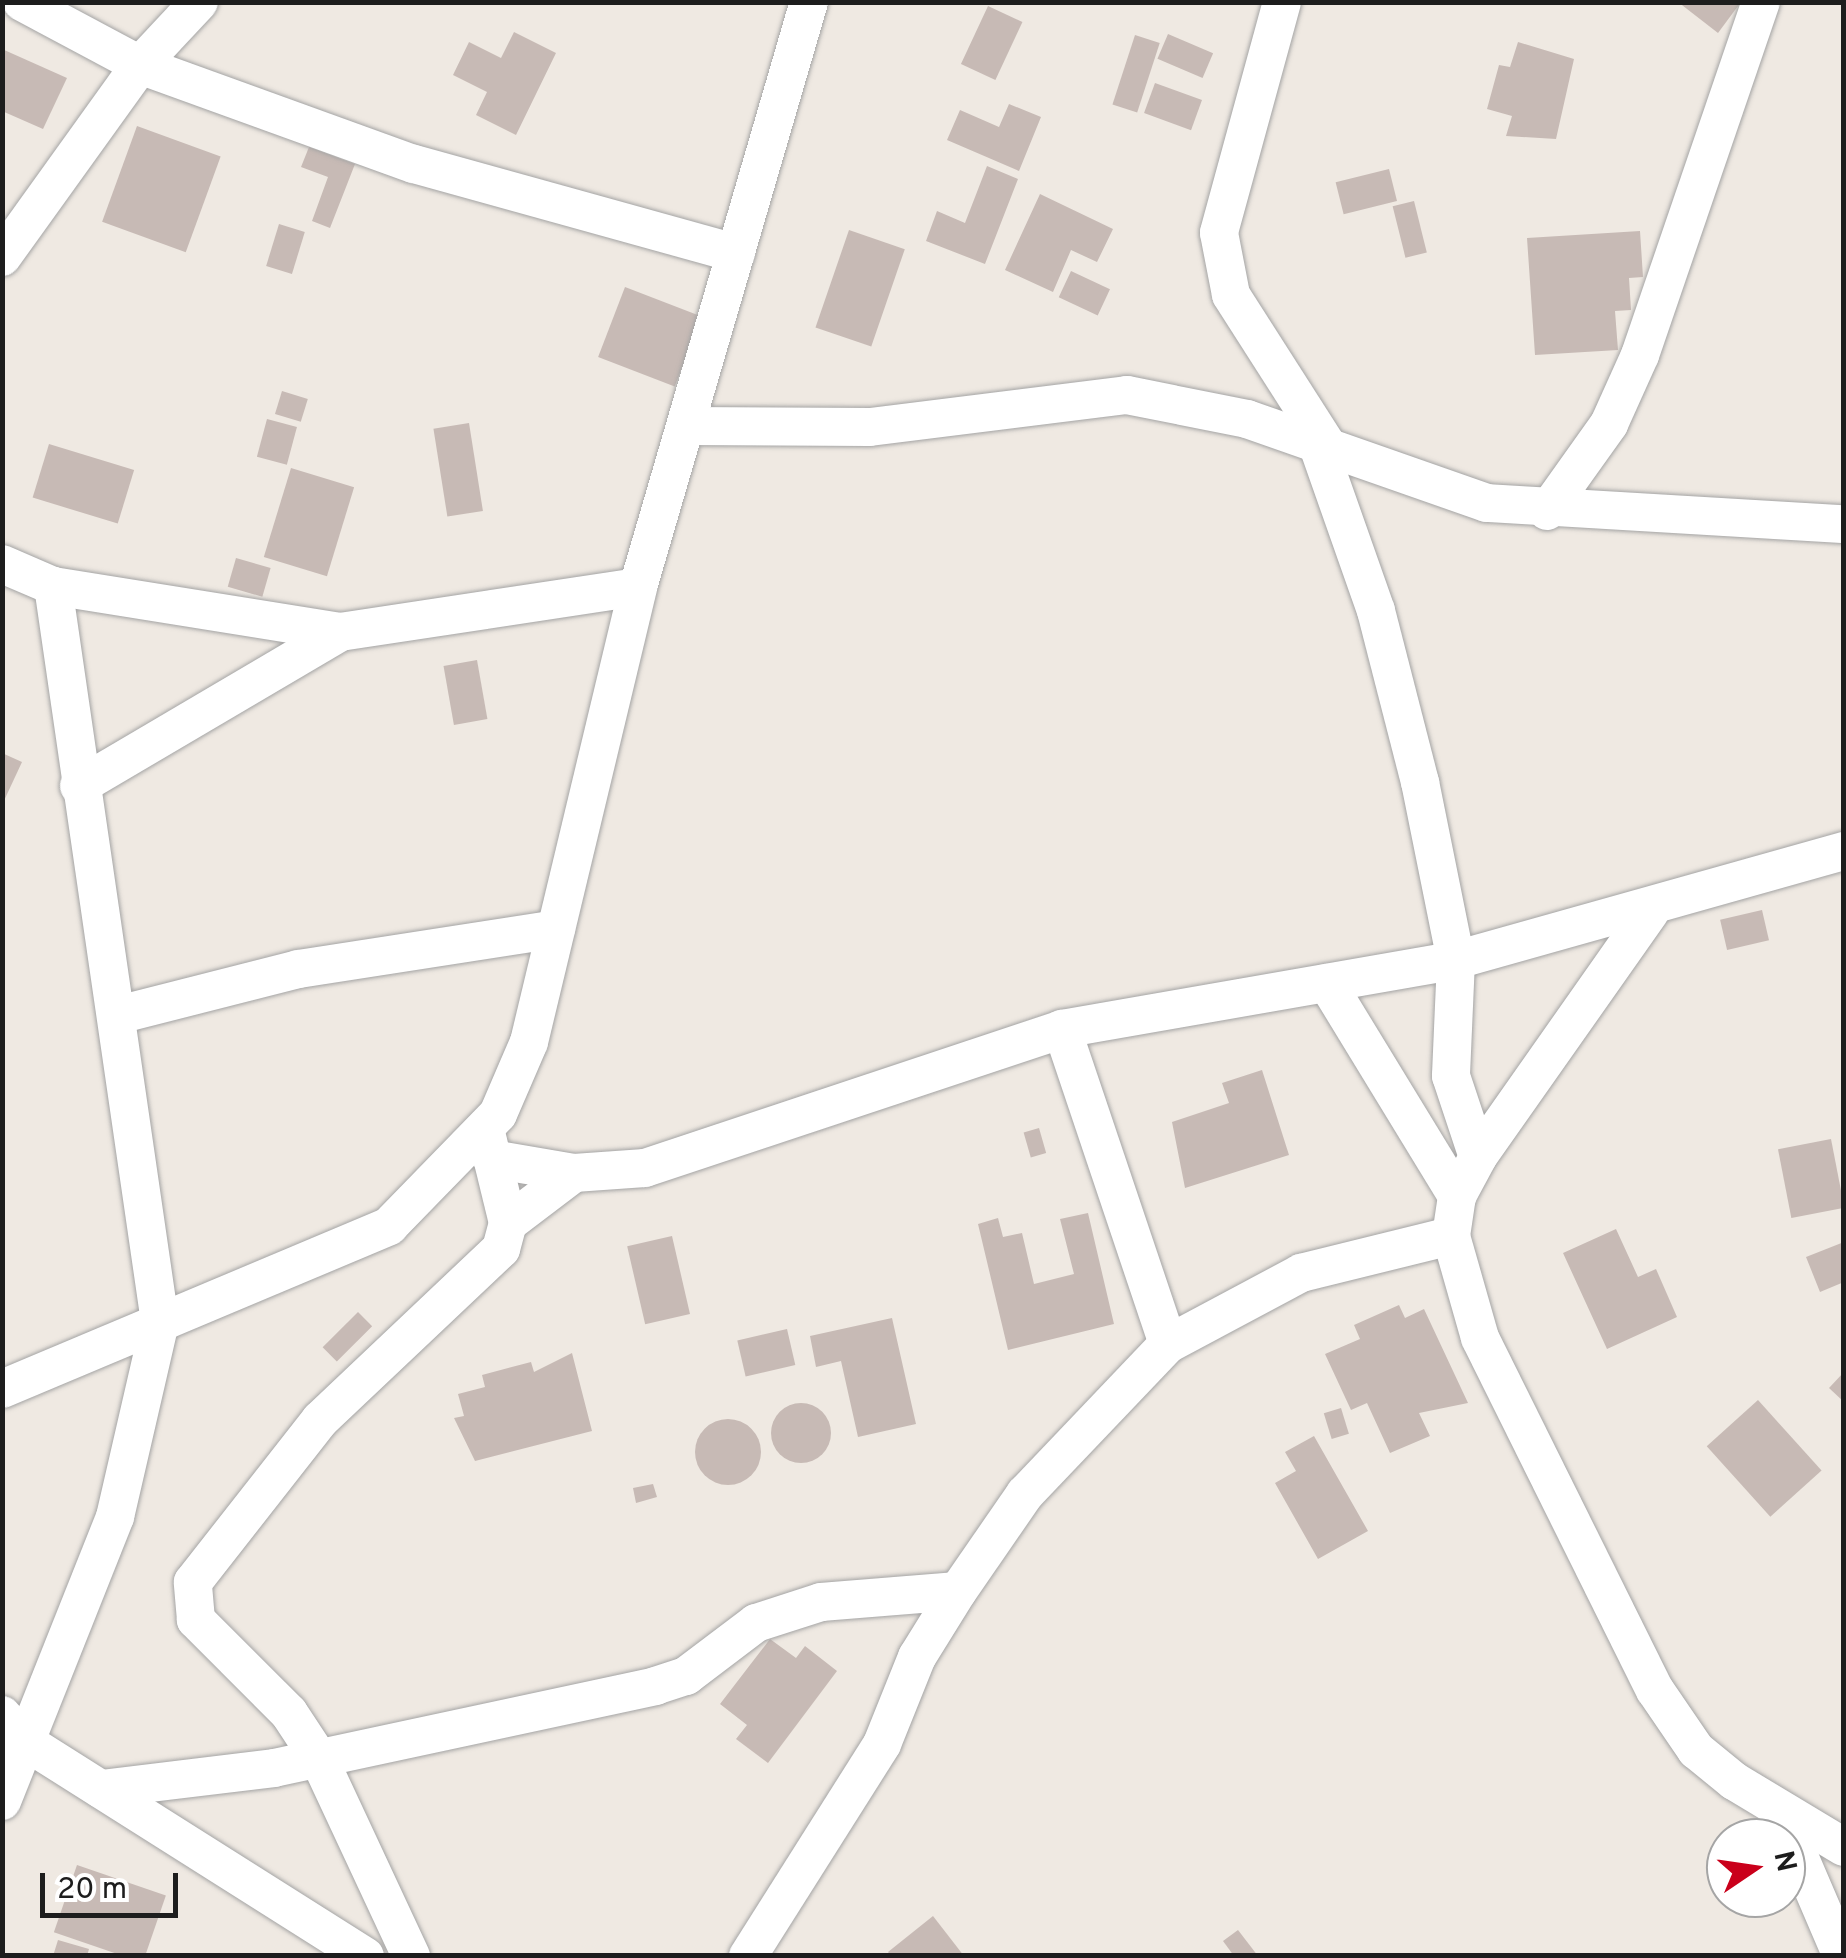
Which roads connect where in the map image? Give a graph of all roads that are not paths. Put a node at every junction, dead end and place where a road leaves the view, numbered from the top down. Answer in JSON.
{"nodes":[{"id":1,"x":22,"y":2,"type":"edge"},
{"id":2,"x":199,"y":2,"type":"edge"},
{"id":3,"x":809,"y":2,"type":"edge"},
{"id":4,"x":1282,"y":2,"type":"edge"},
{"id":5,"x":1761,"y":2,"type":"edge"},
{"id":6,"x":140,"y":65,"type":"junction"},
{"id":7,"x":736,"y":253,"type":"junction"},
{"id":8,"x":2,"y":257,"type":"edge"},
{"id":9,"x":686,"y":426,"type":"junction"},
{"id":10,"x":1324,"y":448,"type":"junction"},
{"id":11,"x":1547,"y":511,"type":"junction"},
{"id":12,"x":1844,"y":524,"type":"edge"},
{"id":13,"x":2,"y":564,"type":"edge"},
{"id":14,"x":54,"y":586,"type":"junction"},
{"id":15,"x":638,"y":587,"type":"junction"},
{"id":16,"x":340,"y":632,"type":"junction"},
{"id":17,"x":80,"y":786,"type":"junction"},
{"id":18,"x":1844,"y":851,"type":"edge"},
{"id":19,"x":1650,"y":912,"type":"junction"},
{"id":20,"x":556,"y":928,"type":"junction"},
{"id":21,"x":1456,"y":960,"type":"junction"},
{"id":22,"x":1328,"y":983,"type":"junction"},
{"id":23,"x":122,"y":1014,"type":"junction"},
{"id":24,"x":1062,"y":1029,"type":"junction"},
{"id":25,"x":489,"y":1144,"type":"junction"},
{"id":26,"x":1478,"y":1157,"type":"junction"},
{"id":27,"x":574,"y":1173,"type":"junction"},
{"id":28,"x":1456,"y":1196,"type":"junction"},
{"id":29,"x":508,"y":1223,"type":"junction"},
{"id":30,"x":1451,"y":1236,"type":"junction"},
{"id":31,"x":160,"y":1322,"type":"junction"},
{"id":32,"x":1168,"y":1344,"type":"junction"},
{"id":33,"x":2,"y":1389,"type":"edge"},
{"id":34,"x":958,"y":1591,"type":"junction"},
{"id":35,"x":14,"y":1728,"type":"edge"},
{"id":36,"x":318,"y":1757,"type":"junction"},
{"id":37,"x":102,"y":1789,"type":"junction"},
{"id":38,"x":2,"y":1801,"type":"edge"},
{"id":39,"x":1781,"y":1814,"type":"junction"},
{"id":40,"x":1844,"y":1847,"type":"edge"},
{"id":41,"x":365,"y":1956,"type":"edge"},
{"id":42,"x":411,"y":1956,"type":"edge"},
{"id":43,"x":748,"y":1956,"type":"edge"},
{"id":44,"x":1842,"y":1956,"type":"edge"}],
"edges":[{"from":1,"to":6,"type":"street"},
{"from":2,"to":6,"type":"street"},
{"from":3,"to":7,"type":"street"},
{"from":4,"to":10,"type":"street"},
{"from":5,"to":11,"type":"street"},
{"from":6,"to":7,"type":"street"},
{"from":6,"to":8,"type":"street"},
{"from":7,"to":9,"type":"street"},
{"from":9,"to":10,"type":"street"},
{"from":9,"to":15,"type":"street"},
{"from":10,"to":11,"type":"street"},
{"from":10,"to":21,"type":"street"},
{"from":11,"to":12,"type":"street"},
{"from":13,"to":14,"type":"street"},
{"from":14,"to":16,"type":"street"},
{"from":14,"to":17,"type":"street"},
{"from":15,"to":16,"type":"street"},
{"from":15,"to":20,"type":"street"},
{"from":16,"to":17,"type":"street"},
{"from":17,"to":23,"type":"street"},
{"from":18,"to":19,"type":"street"},
{"from":19,"to":21,"type":"street"},
{"from":19,"to":26,"type":"street"},
{"from":20,"to":23,"type":"street"},
{"from":20,"to":25,"type":"street"},
{"from":21,"to":22,"type":"street"},
{"from":21,"to":26,"type":"street"},
{"from":22,"to":24,"type":"street"},
{"from":22,"to":28,"type":"street"},
{"from":23,"to":31,"type":"street"},
{"from":24,"to":27,"type":"street"},
{"from":24,"to":32,"type":"street"},
{"from":25,"to":27,"type":"street"},
{"from":25,"to":29,"type":"street"},
{"from":25,"to":31,"type":"street"},
{"from":26,"to":28,"type":"street"},
{"from":27,"to":29,"type":"street"},
{"from":28,"to":30,"type":"street"},
{"from":29,"to":36,"type":"street"},
{"from":30,"to":32,"type":"street"},
{"from":30,"to":39,"type":"street"},
{"from":31,"to":33,"type":"street"},
{"from":31,"to":35,"type":"street"},
{"from":32,"to":34,"type":"street"},
{"from":34,"to":36,"type":"street"},
{"from":34,"to":43,"type":"street"},
{"from":35,"to":37,"type":"street"},
{"from":35,"to":38,"type":"street"},
{"from":36,"to":37,"type":"street"},
{"from":36,"to":42,"type":"street"},
{"from":37,"to":41,"type":"street"},
{"from":39,"to":40,"type":"street"},
{"from":39,"to":44,"type":"street"}]}
